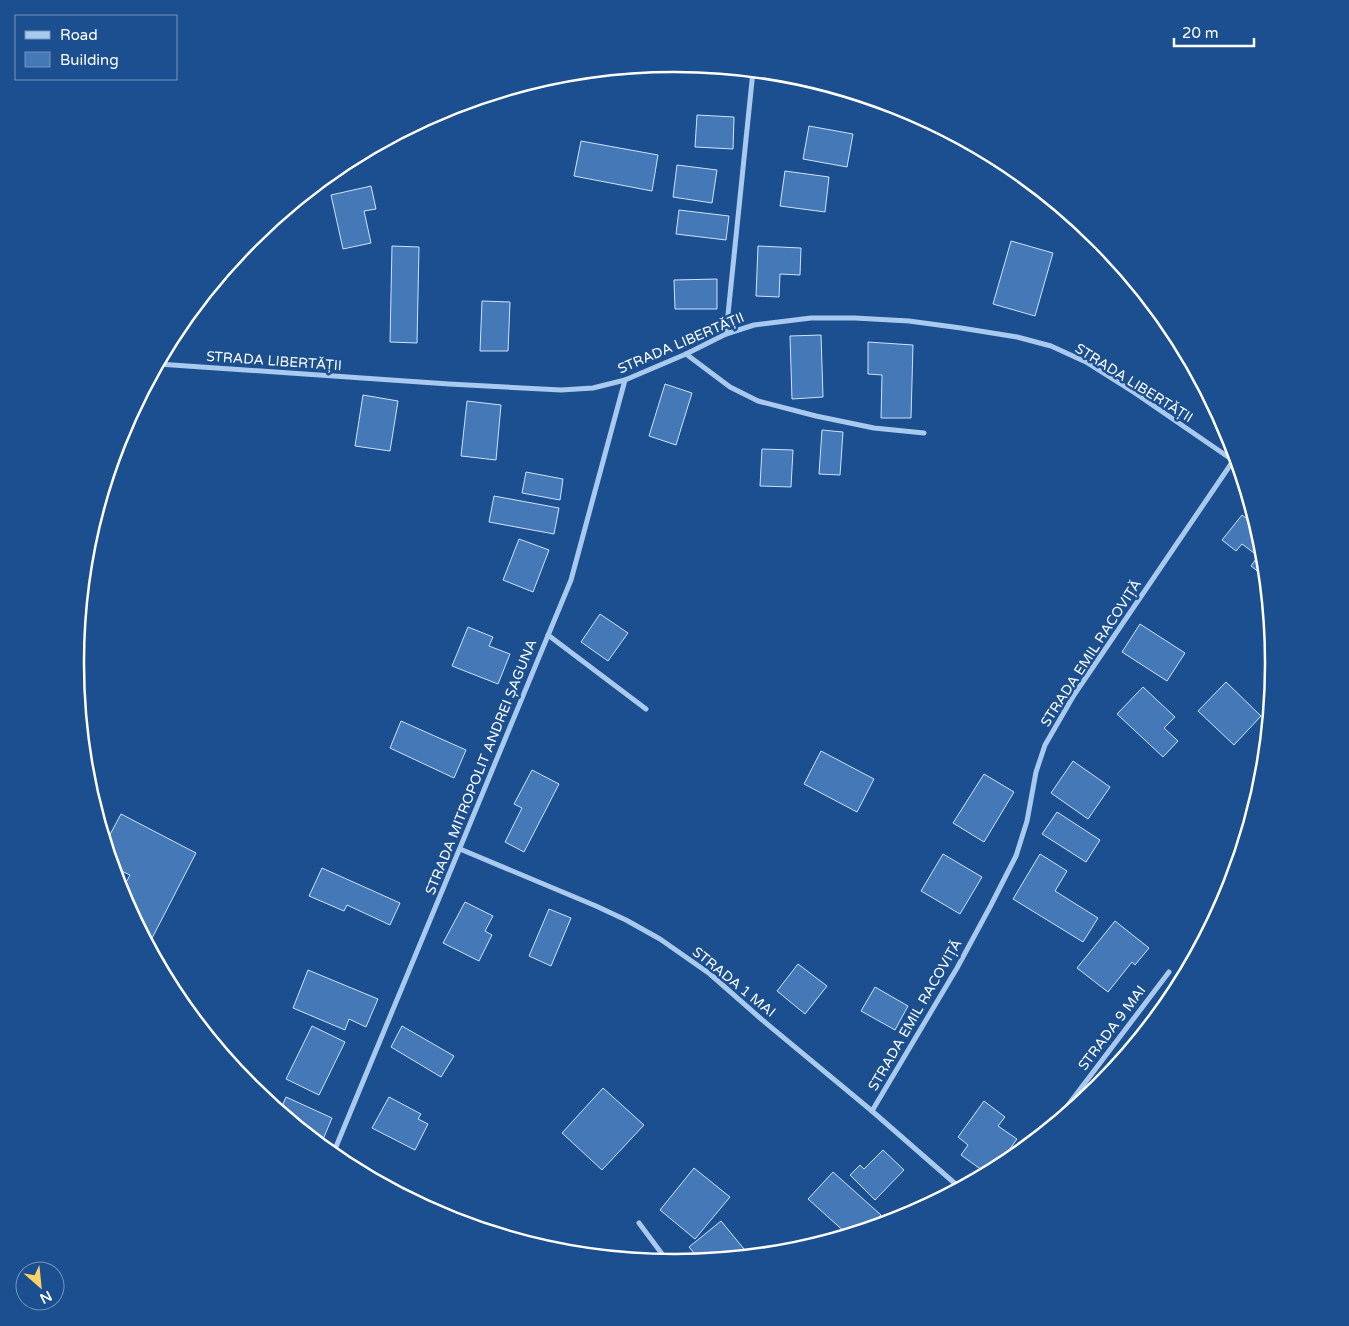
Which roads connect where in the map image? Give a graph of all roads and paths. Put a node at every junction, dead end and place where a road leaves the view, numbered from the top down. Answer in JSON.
{"nodes":[{"id":1,"x":752,"y":78,"type":"edge"},
{"id":2,"x":726,"y":334,"type":"junction"},
{"id":3,"x":686,"y":354,"type":"junction"},
{"id":4,"x":165,"y":365,"type":"edge"},
{"id":5,"x":626,"y":380,"type":"junction"},
{"id":6,"x":924,"y":433,"type":"dead end"},
{"id":7,"x":1228,"y":457,"type":"edge"},
{"id":8,"x":1232,"y":467,"type":"edge"},
{"id":9,"x":548,"y":635,"type":"junction"},
{"id":10,"x":646,"y":709,"type":"dead end"},
{"id":11,"x":460,"y":849,"type":"junction"},
{"id":12,"x":1168,"y":972,"type":"dead end"},
{"id":13,"x":1072,"y":1099,"type":"edge"},
{"id":14,"x":872,"y":1111,"type":"junction"},
{"id":15,"x":336,"y":1147,"type":"edge"},
{"id":16,"x":954,"y":1183,"type":"edge"},
{"id":17,"x":639,"y":1223,"type":"dead end"},
{"id":18,"x":662,"y":1253,"type":"edge"}],
"edges":[{"from":1,"to":2,"type":"street"},
{"from":2,"to":3,"type":"street","name":"STRADA LIBERTĂȚII"},
{"from":2,"to":7,"type":"street","name":"STRADA LIBERTĂȚII"},
{"from":3,"to":5,"type":"street","name":"STRADA LIBERTĂȚII"},
{"from":3,"to":6,"type":"street"},
{"from":4,"to":5,"type":"street","name":"STRADA LIBERTĂȚII"},
{"from":5,"to":9,"type":"street","name":"STRADA MITROPOLIT ANDREI ȘAGUNA"},
{"from":8,"to":14,"type":"street","name":"STRADA EMIL RACOVIȚĂ"},
{"from":9,"to":10,"type":"street"},
{"from":9,"to":11,"type":"street","name":"STRADA MITROPOLIT ANDREI ȘAGUNA"},
{"from":11,"to":14,"type":"street","name":"STRADA 1 MAI"},
{"from":11,"to":15,"type":"street","name":"STRADA MITROPOLIT ANDREI ȘAGUNA"},
{"from":12,"to":13,"type":"street","name":"STRADA 9 MAI"},
{"from":14,"to":16,"type":"street","name":"STRADA 1 MAI"},
{"from":17,"to":18,"type":"street"}]}
